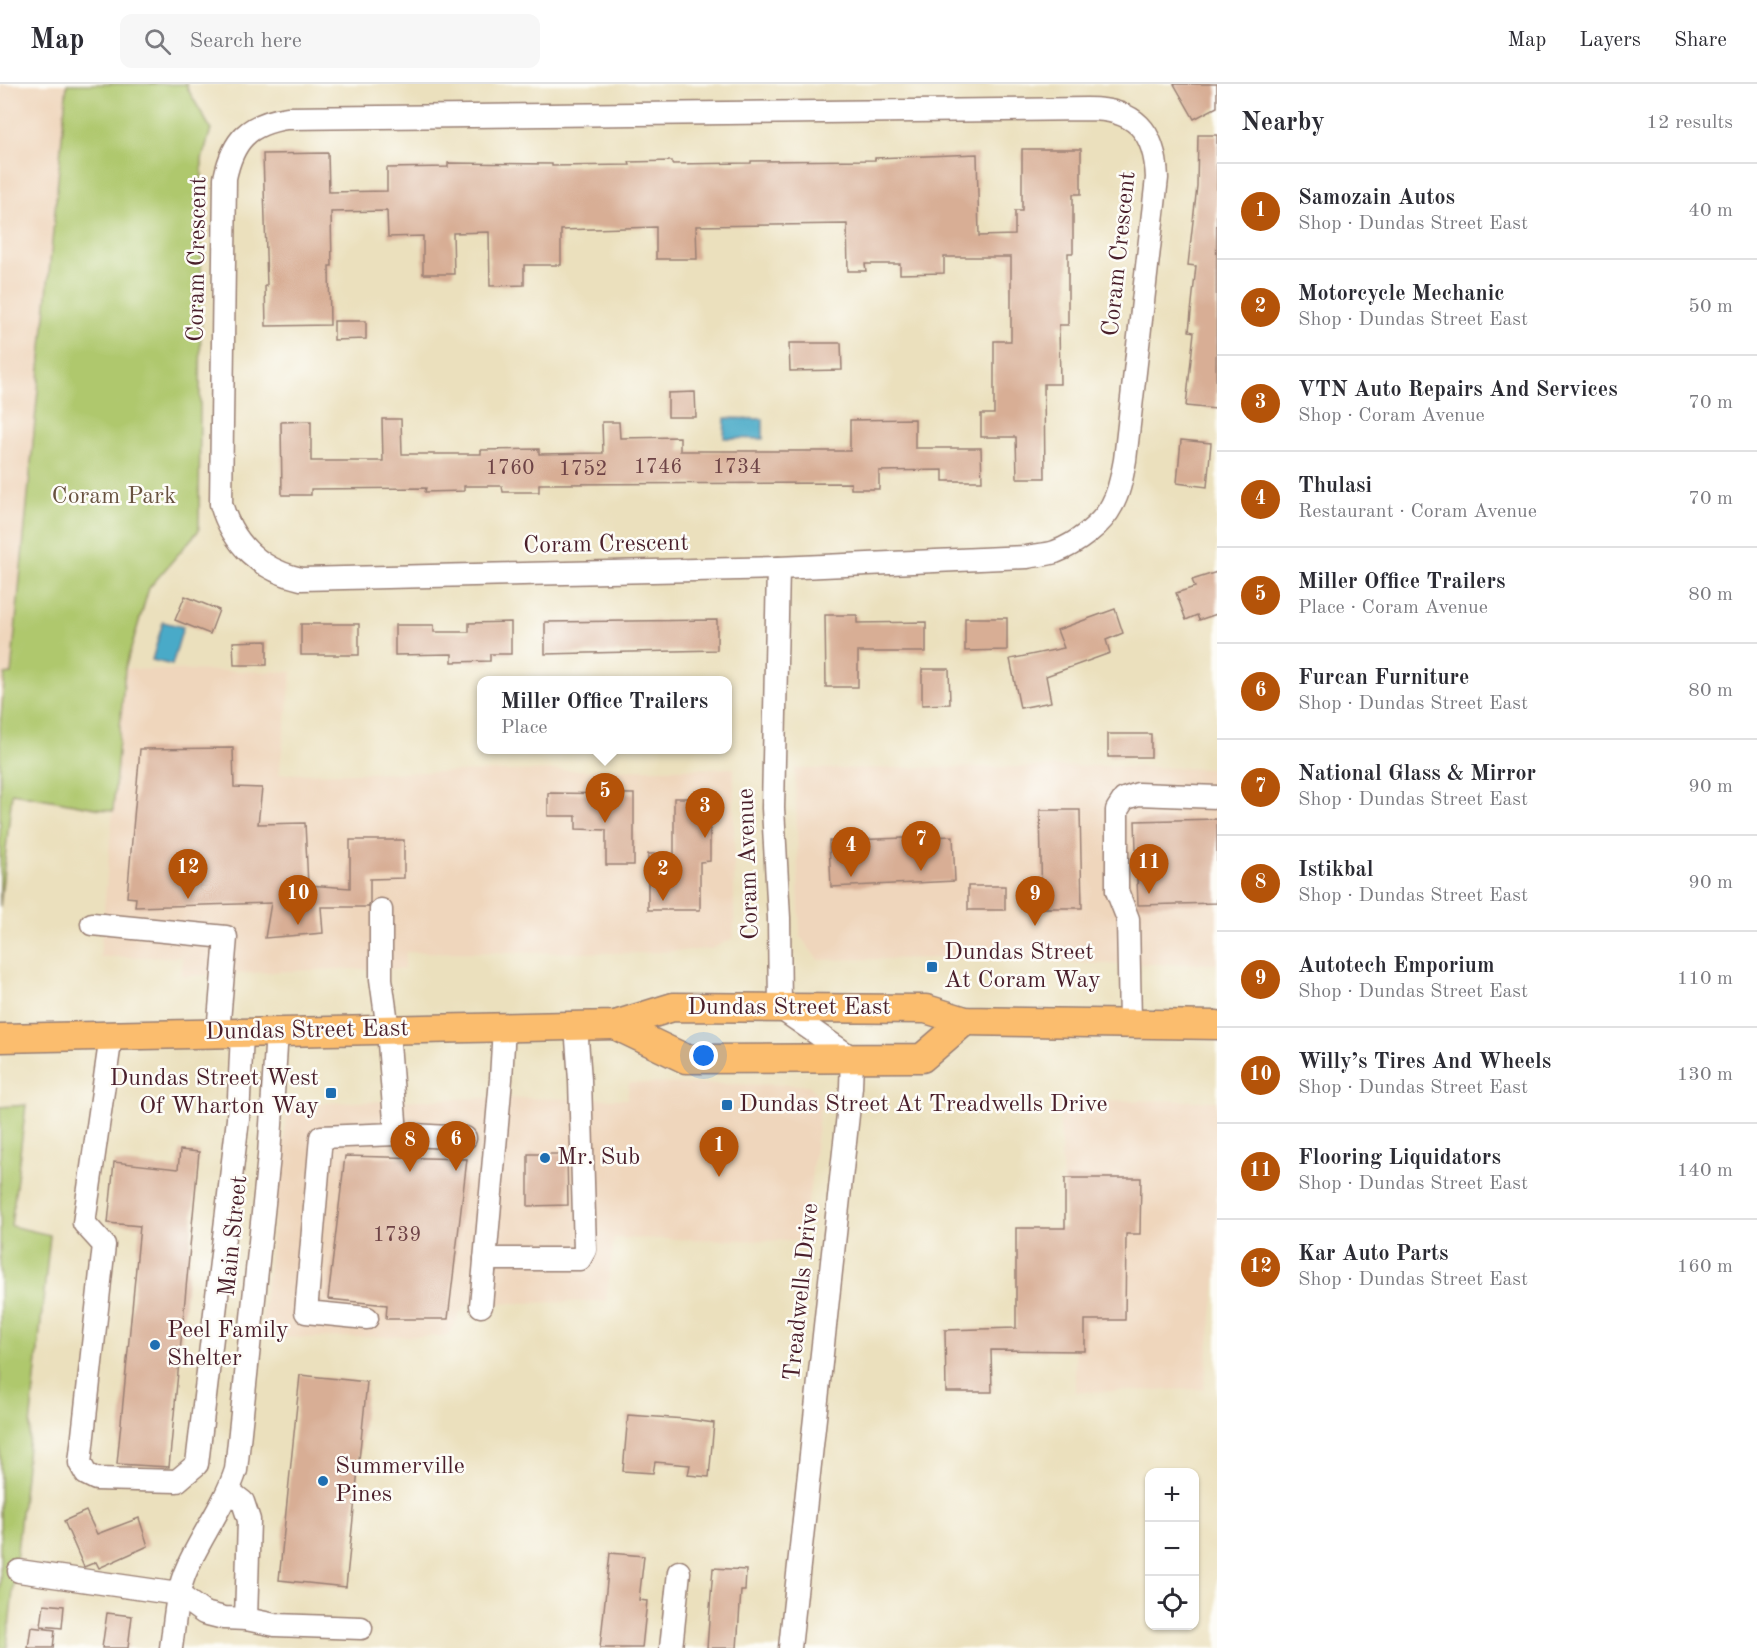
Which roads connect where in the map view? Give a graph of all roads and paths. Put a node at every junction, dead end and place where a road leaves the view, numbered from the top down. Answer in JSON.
{"nodes":[{"id":1,"x":778,"y":568,"type":"junction"},
{"id":2,"x":1217,"y":796,"type":"edge"},
{"id":3,"x":381,"y":910,"type":"dead end"},
{"id":4,"x":92,"y":924,"type":"dead end"},
{"id":5,"x":780,"y":1008,"type":"junction"},
{"id":6,"x":964,"y":1021,"type":"junction"},
{"id":7,"x":1130,"y":1022,"type":"junction"},
{"id":8,"x":1217,"y":1024,"type":"edge"},
{"id":9,"x":615,"y":1025,"type":"junction"},
{"id":10,"x":576,"y":1026,"type":"junction"},
{"id":11,"x":504,"y":1027,"type":"junction"},
{"id":12,"x":388,"y":1030,"type":"junction"},
{"id":13,"x":277,"y":1032,"type":"junction"},
{"id":14,"x":230,"y":1033,"type":"junction"},
{"id":15,"x":111,"y":1036,"type":"junction"},
{"id":16,"x":0,"y":1038,"type":"edge"},
{"id":17,"x":852,"y":1058,"type":"junction"},
{"id":18,"x":396,"y":1134,"type":"junction"},
{"id":19,"x":465,"y":1138,"type":"dead end"},
{"id":20,"x":485,"y":1259,"type":"junction"},
{"id":21,"x":481,"y":1306,"type":"dead end"},
{"id":22,"x":367,"y":1318,"type":"dead end"},
{"id":23,"x":229,"y":1491,"type":"junction"},
{"id":24,"x":19,"y":1571,"type":"dead end"},
{"id":25,"x":679,"y":1572,"type":"dead end"},
{"id":26,"x":178,"y":1594,"type":"junction"},
{"id":27,"x":246,"y":1619,"type":"junction"},
{"id":28,"x":361,"y":1628,"type":"dead end"},
{"id":29,"x":171,"y":1648,"type":"edge"},
{"id":30,"x":671,"y":1648,"type":"edge"},
{"id":31,"x":790,"y":1648,"type":"edge"}],
"edges":[{"from":1,"to":1,"type":"street","name":"Coram Crescent"},
{"from":1,"to":5,"type":"street","name":"Coram Avenue"},
{"from":2,"to":7,"type":"street"},
{"from":3,"to":12,"type":"street"},
{"from":4,"to":14,"type":"street"},
{"from":5,"to":6,"type":"main road","name":"Dundas Street East"},
{"from":5,"to":9,"type":"main road","name":"Dundas Street East"},
{"from":5,"to":17,"type":"street"},
{"from":6,"to":7,"type":"main road","name":"Dundas Street East"},
{"from":6,"to":17,"type":"main road","name":"Dundas Street East"},
{"from":7,"to":8,"type":"main road","name":"Dundas Street East"},
{"from":9,"to":10,"type":"main road","name":"Dundas Street East"},
{"from":9,"to":17,"type":"main road","name":"Dundas Street East"},
{"from":10,"to":11,"type":"main road","name":"Dundas Street East"},
{"from":10,"to":20,"type":"street"},
{"from":11,"to":12,"type":"main road","name":"Dundas Street East"},
{"from":11,"to":20,"type":"street"},
{"from":12,"to":13,"type":"main road","name":"Dundas Street East"},
{"from":12,"to":18,"type":"street"},
{"from":13,"to":14,"type":"main road","name":"Dundas Street East"},
{"from":13,"to":23,"type":"street","name":"Main Street"},
{"from":14,"to":15,"type":"main road","name":"Dundas Street East"},
{"from":14,"to":15,"type":"street"},
{"from":15,"to":16,"type":"main road","name":"Dundas Street East"},
{"from":17,"to":31,"type":"street","name":"Treadwells Drive"},
{"from":18,"to":19,"type":"street"},
{"from":18,"to":22,"type":"street"},
{"from":20,"to":21,"type":"street"},
{"from":23,"to":26,"type":"street","name":"Main Street"},
{"from":23,"to":27,"type":"street"},
{"from":24,"to":26,"type":"street"},
{"from":25,"to":30,"type":"street"},
{"from":26,"to":27,"type":"street"},
{"from":26,"to":29,"type":"street","name":"Main Street"},
{"from":27,"to":28,"type":"street"}]}
